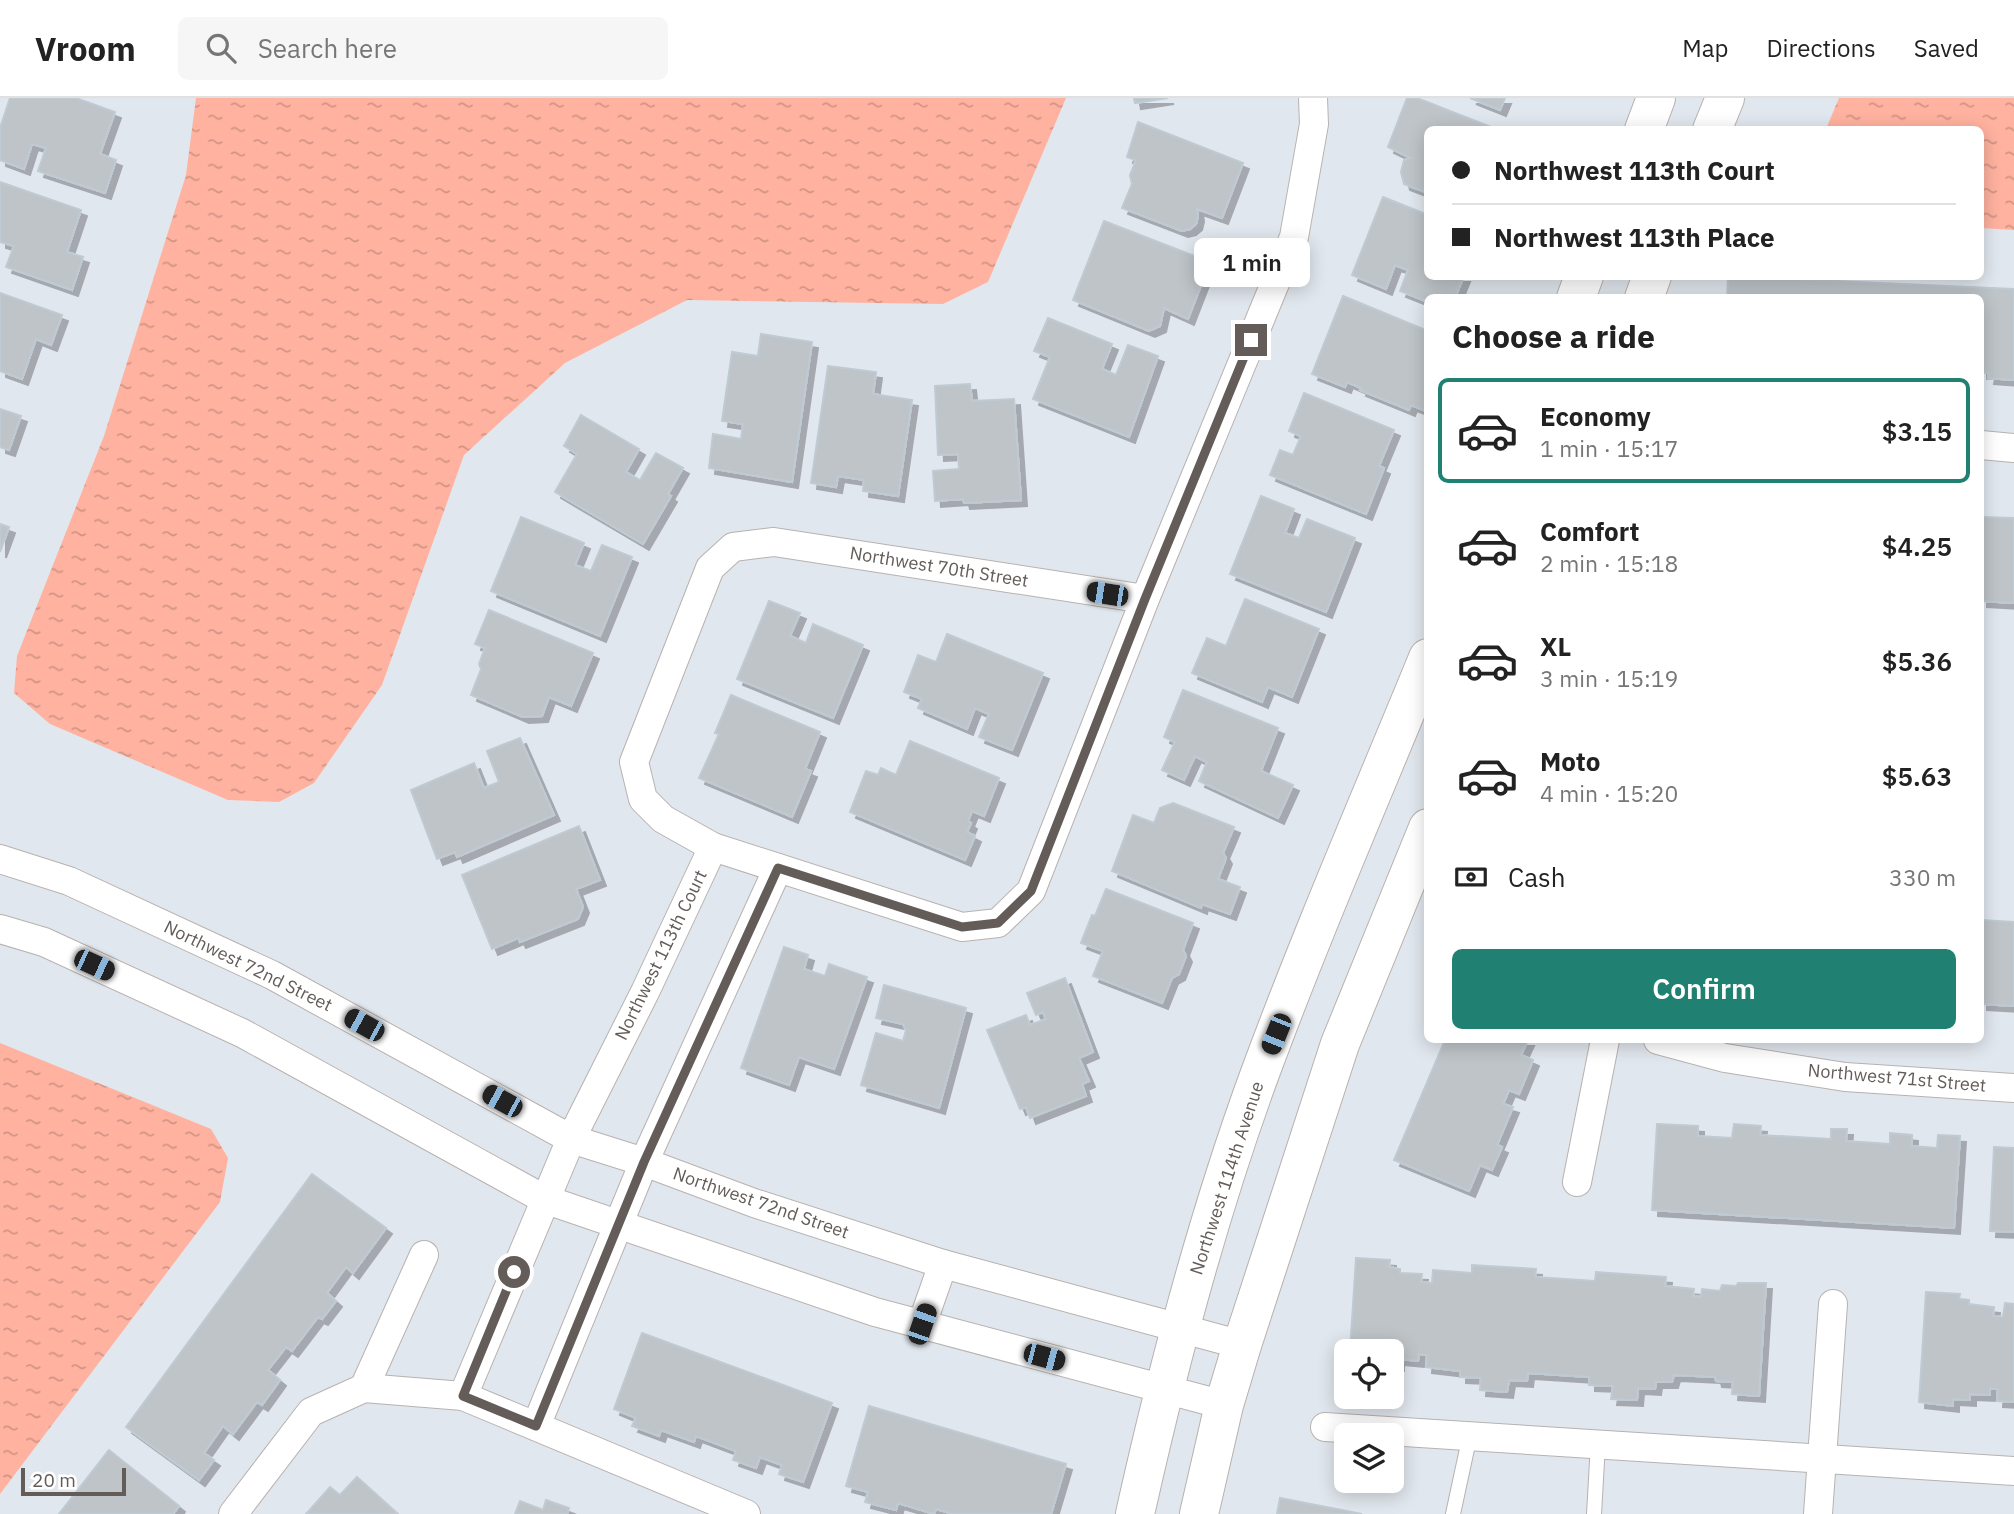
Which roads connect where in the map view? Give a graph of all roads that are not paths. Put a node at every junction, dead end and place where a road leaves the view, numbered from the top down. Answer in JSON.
{"nodes":[{"id":1,"x":1313,"y":98,"type":"edge"},
{"id":2,"x":1656,"y":98,"type":"edge"},
{"id":3,"x":1725,"y":98,"type":"edge"},
{"id":4,"x":1646,"y":126,"type":"edge"},
{"id":5,"x":1714,"y":126,"type":"edge"},
{"id":6,"x":1984,"y":445,"type":"edge"},
{"id":7,"x":2014,"y":448,"type":"edge"},
{"id":8,"x":1145,"y":599,"type":"junction"},
{"id":9,"x":1424,"y":668,"type":"edge"},
{"id":10,"x":1424,"y":838,"type":"edge"},
{"id":11,"x":713,"y":847,"type":"junction"},
{"id":12,"x":0,"y":859,"type":"edge"},
{"id":13,"x":778,"y":868,"type":"junction"},
{"id":14,"x":0,"y":929,"type":"edge"},
{"id":15,"x":1604,"y":1043,"type":"edge"},
{"id":16,"x":1669,"y":1043,"type":"edge"},
{"id":17,"x":2014,"y":1088,"type":"edge"},
{"id":18,"x":572,"y":1139,"type":"junction"},
{"id":19,"x":644,"y":1162,"type":"junction"},
{"id":20,"x":1577,"y":1182,"type":"dead end"},
{"id":21,"x":544,"y":1199,"type":"junction"},
{"id":22,"x":618,"y":1225,"type":"junction"},
{"id":23,"x":424,"y":1255,"type":"dead end"},
{"id":24,"x":943,"y":1264,"type":"junction"},
{"id":25,"x":1833,"y":1304,"type":"dead end"},
{"id":26,"x":922,"y":1324,"type":"junction"},
{"id":27,"x":1180,"y":1328,"type":"junction"},
{"id":28,"x":1242,"y":1345,"type":"junction"},
{"id":29,"x":365,"y":1388,"type":"junction"},
{"id":30,"x":1165,"y":1389,"type":"junction"},
{"id":31,"x":463,"y":1396,"type":"junction"},
{"id":32,"x":1224,"y":1405,"type":"junction"},
{"id":33,"x":536,"y":1426,"type":"junction"},
{"id":34,"x":1325,"y":1427,"type":"dead end"},
{"id":35,"x":1470,"y":1435,"type":"junction"},
{"id":36,"x":1598,"y":1444,"type":"junction"},
{"id":37,"x":1822,"y":1459,"type":"junction"},
{"id":38,"x":2014,"y":1471,"type":"edge"},
{"id":39,"x":233,"y":1514,"type":"edge"},
{"id":40,"x":746,"y":1514,"type":"edge"},
{"id":41,"x":1135,"y":1514,"type":"edge"},
{"id":42,"x":1199,"y":1514,"type":"edge"},
{"id":43,"x":1454,"y":1514,"type":"edge"},
{"id":44,"x":1594,"y":1514,"type":"edge"},
{"id":45,"x":1818,"y":1514,"type":"edge"}],
"edges":[{"from":1,"to":8,"type":"street"},
{"from":2,"to":4,"type":"street"},
{"from":3,"to":5,"type":"street"},
{"from":6,"to":7,"type":"street"},
{"from":8,"to":11,"type":"street","name":"Northwest 70th Street"},
{"from":8,"to":13,"type":"street"},
{"from":9,"to":27,"type":"street","name":"Northwest 114th Avenue"},
{"from":10,"to":28,"type":"street"},
{"from":11,"to":13,"type":"street"},
{"from":11,"to":18,"type":"street","name":"Northwest 113th Court"},
{"from":12,"to":18,"type":"street","name":"Northwest 72nd Street"},
{"from":13,"to":19,"type":"street"},
{"from":14,"to":21,"type":"street"},
{"from":15,"to":20,"type":"street"},
{"from":16,"to":17,"type":"street","name":"Northwest 71st Street"},
{"from":18,"to":19,"type":"street","name":"Northwest 72nd Street"},
{"from":18,"to":21,"type":"street","name":"Northwest 113th Court"},
{"from":19,"to":22,"type":"street"},
{"from":19,"to":24,"type":"street","name":"Northwest 72nd Street"},
{"from":21,"to":22,"type":"street"},
{"from":21,"to":31,"type":"street","name":"Northwest 113th Court"},
{"from":22,"to":26,"type":"street"},
{"from":22,"to":33,"type":"street"},
{"from":23,"to":29,"type":"street"},
{"from":24,"to":26,"type":"street"},
{"from":24,"to":27,"type":"street","name":"Northwest 72nd Street"},
{"from":25,"to":37,"type":"street"},
{"from":26,"to":30,"type":"street"},
{"from":27,"to":28,"type":"street","name":"Northwest 72nd Street"},
{"from":27,"to":30,"type":"street","name":"Northwest 114th Avenue"},
{"from":28,"to":32,"type":"street"},
{"from":29,"to":31,"type":"street"},
{"from":29,"to":39,"type":"street"},
{"from":30,"to":32,"type":"street"},
{"from":30,"to":41,"type":"street","name":"Northwest 114th Avenue"},
{"from":31,"to":33,"type":"street"},
{"from":32,"to":42,"type":"street"},
{"from":33,"to":40,"type":"street"},
{"from":34,"to":35,"type":"street"},
{"from":35,"to":36,"type":"street"},
{"from":35,"to":43,"type":"lane"},
{"from":36,"to":37,"type":"street"},
{"from":36,"to":44,"type":"lane"},
{"from":37,"to":38,"type":"street"},
{"from":37,"to":45,"type":"street"}]}
